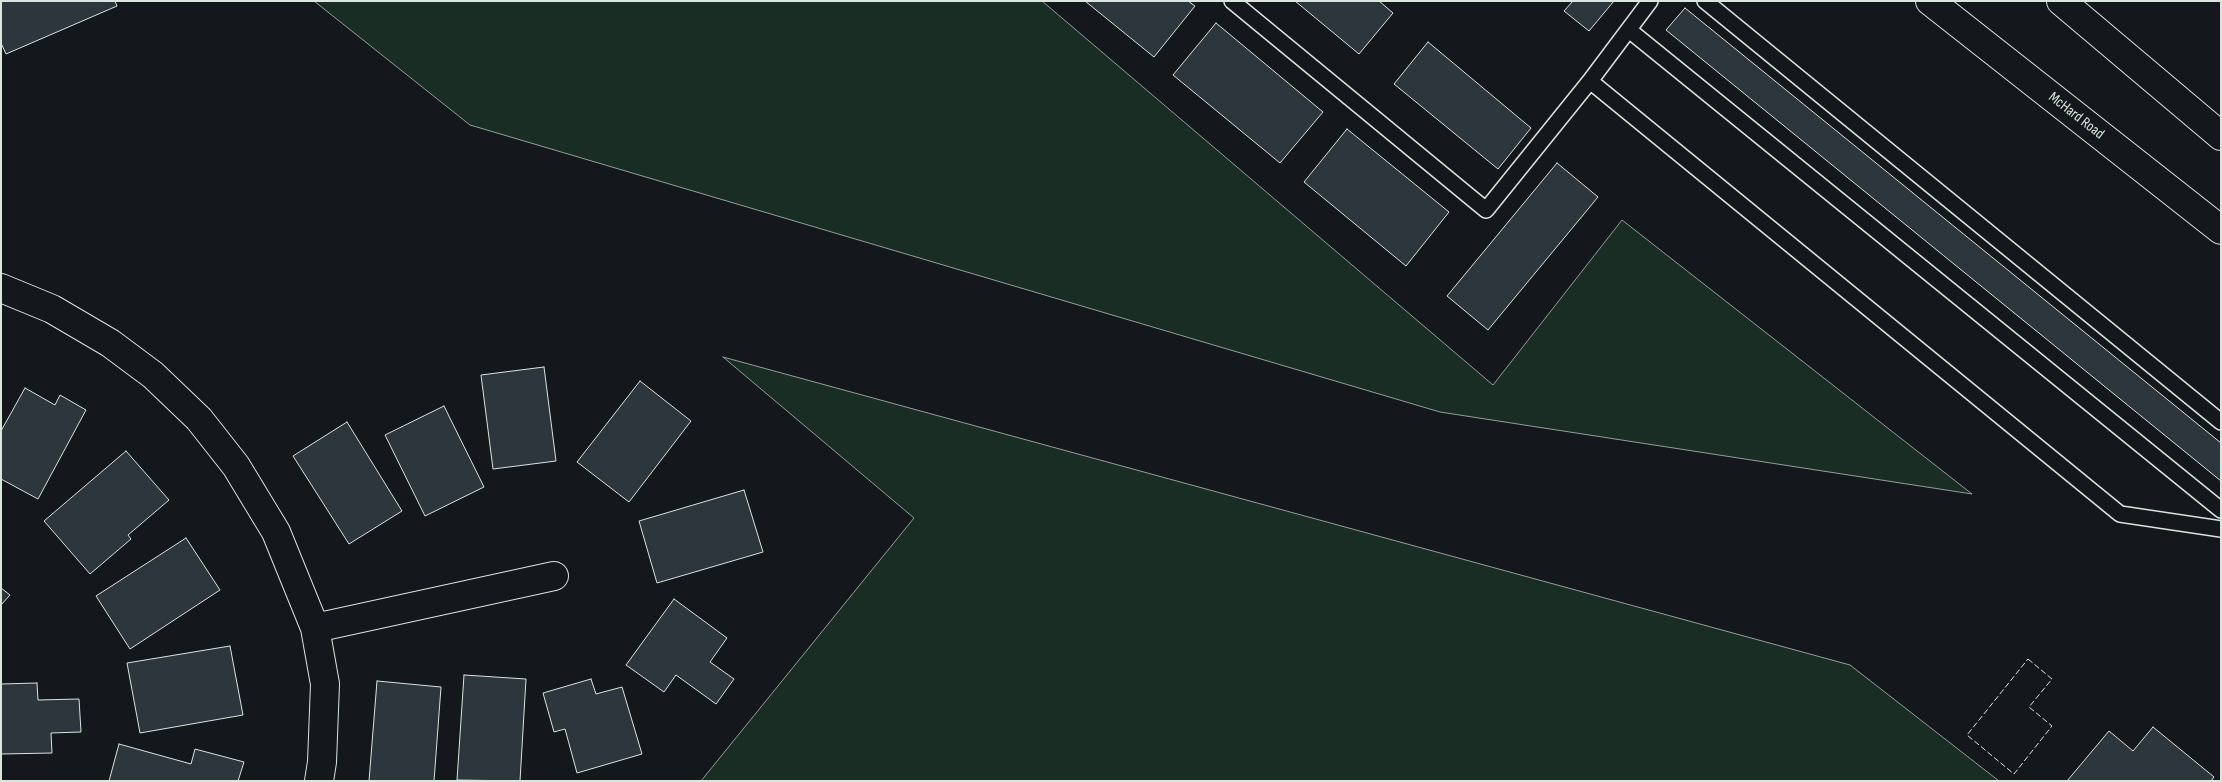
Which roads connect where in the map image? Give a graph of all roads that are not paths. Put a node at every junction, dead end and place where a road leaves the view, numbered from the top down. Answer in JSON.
{"nodes":[{"id":1,"x":1232,"y":1,"type":"edge"},
{"id":2,"x":1650,"y":1,"type":"edge"},
{"id":3,"x":1705,"y":1,"type":"edge"},
{"id":4,"x":1930,"y":1,"type":"edge"},
{"id":5,"x":2061,"y":1,"type":"edge"},
{"id":6,"x":1629,"y":30,"type":"junction"},
{"id":7,"x":1590,"y":81,"type":"junction"},
{"id":8,"x":2221,"y":136,"type":"edge"},
{"id":9,"x":2221,"y":230,"type":"edge"},
{"id":10,"x":1,"y":288,"type":"edge"},
{"id":11,"x":2221,"y":422,"type":"edge"},
{"id":12,"x":2221,"y":510,"type":"edge"},
{"id":13,"x":2221,"y":528,"type":"edge"},
{"id":14,"x":554,"y":576,"type":"dead end"},
{"id":15,"x":315,"y":628,"type":"junction"},
{"id":16,"x":319,"y":781,"type":"edge"}],
"edges":[{"from":1,"to":7,"type":"lane"},
{"from":2,"to":6,"type":"lane"},
{"from":3,"to":11,"type":"lane"},
{"from":4,"to":9,"type":"street","name":"McHard Road"},
{"from":5,"to":8,"type":"street"},
{"from":6,"to":7,"type":"lane"},
{"from":6,"to":12,"type":"lane"},
{"from":7,"to":13,"type":"lane"},
{"from":10,"to":15,"type":"street"},
{"from":14,"to":15,"type":"street"},
{"from":15,"to":16,"type":"street"}]}
